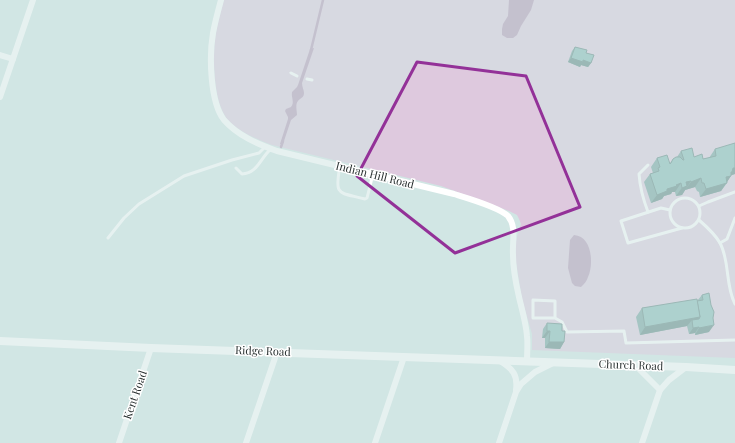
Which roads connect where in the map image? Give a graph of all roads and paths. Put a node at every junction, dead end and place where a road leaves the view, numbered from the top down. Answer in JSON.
{"nodes":[{"id":1,"x":33,"y":0,"type":"edge"},
{"id":2,"x":221,"y":0,"type":"edge"},
{"id":3,"x":0,"y":55,"type":"edge"},
{"id":4,"x":13,"y":59,"type":"junction"},
{"id":5,"x":291,"y":73,"type":"dead end"},
{"id":6,"x":298,"y":76,"type":"dead end"},
{"id":7,"x":307,"y":79,"type":"dead end"},
{"id":8,"x":312,"y":80,"type":"dead end"},
{"id":9,"x":0,"y":97,"type":"edge"},
{"id":10,"x":268,"y":148,"type":"junction"},
{"id":11,"x":648,"y":165,"type":"dead end"},
{"id":12,"x":340,"y":166,"type":"junction"},
{"id":13,"x":236,"y":168,"type":"dead end"},
{"id":14,"x":373,"y":174,"type":"junction"},
{"id":15,"x":735,"y":192,"type":"edge"},
{"id":16,"x":698,"y":206,"type":"junction"},
{"id":17,"x":670,"y":210,"type":"junction"},
{"id":18,"x":648,"y":212,"type":"junction"},
{"id":19,"x":735,"y":218,"type":"edge"},
{"id":20,"x":699,"y":220,"type":"junction"},
{"id":21,"x":682,"y":228,"type":"junction"},
{"id":22,"x":108,"y":238,"type":"dead end"},
{"id":23,"x":720,"y":243,"type":"junction"},
{"id":24,"x":735,"y":304,"type":"edge"},
{"id":25,"x":522,"y":309,"type":"junction"},
{"id":26,"x":532,"y":309,"type":"junction"},
{"id":27,"x":533,"y":318,"type":"junction"},
{"id":28,"x":555,"y":318,"type":"junction"},
{"id":29,"x":526,"y":327,"type":"junction"},
{"id":30,"x":735,"y":340,"type":"edge"},
{"id":31,"x":0,"y":341,"type":"edge"},
{"id":32,"x":151,"y":348,"type":"junction"},
{"id":33,"x":277,"y":352,"type":"junction"},
{"id":34,"x":404,"y":357,"type":"junction"},
{"id":35,"x":500,"y":360,"type":"junction"},
{"id":36,"x":527,"y":361,"type":"junction"},
{"id":37,"x":554,"y":362,"type":"junction"},
{"id":38,"x":634,"y":365,"type":"junction"},
{"id":39,"x":686,"y":367,"type":"junction"},
{"id":40,"x":735,"y":370,"type":"edge"},
{"id":41,"x":660,"y":390,"type":"junction"},
{"id":42,"x":516,"y":392,"type":"junction"},
{"id":43,"x":119,"y":443,"type":"edge"},
{"id":44,"x":246,"y":443,"type":"edge"},
{"id":45,"x":375,"y":443,"type":"edge"},
{"id":46,"x":498,"y":443,"type":"edge"},
{"id":47,"x":642,"y":443,"type":"edge"}],
"edges":[{"from":1,"to":4,"type":"street"},
{"from":2,"to":10,"type":"street","name":"Indian Hill Road"},
{"from":3,"to":4,"type":"street"},
{"from":4,"to":9,"type":"street"},
{"from":5,"to":6,"type":"lane"},
{"from":7,"to":8,"type":"lane"},
{"from":10,"to":12,"type":"street","name":"Indian Hill Road"},
{"from":10,"to":13,"type":"lane"},
{"from":10,"to":22,"type":"lane"},
{"from":11,"to":18,"type":"lane"},
{"from":12,"to":14,"type":"street","name":"Indian Hill Road"},
{"from":12,"to":14,"type":"lane"},
{"from":14,"to":25,"type":"street","name":"Indian Hill Road"},
{"from":15,"to":16,"type":"lane"},
{"from":16,"to":17,"type":"lane"},
{"from":16,"to":20,"type":"lane"},
{"from":17,"to":18,"type":"lane"},
{"from":17,"to":21,"type":"lane"},
{"from":18,"to":21,"type":"lane"},
{"from":19,"to":23,"type":"lane"},
{"from":20,"to":21,"type":"lane"},
{"from":20,"to":23,"type":"lane"},
{"from":23,"to":24,"type":"lane"},
{"from":25,"to":26,"type":"lane"},
{"from":25,"to":29,"type":"street","name":"Indian Hill Road"},
{"from":26,"to":27,"type":"lane"},
{"from":26,"to":28,"type":"lane"},
{"from":27,"to":28,"type":"lane"},
{"from":27,"to":29,"type":"lane"},
{"from":28,"to":30,"type":"lane"},
{"from":29,"to":36,"type":"street","name":"Indian Hill Road"},
{"from":31,"to":32,"type":"street","name":"Ridge Road"},
{"from":32,"to":33,"type":"street","name":"Ridge Road"},
{"from":32,"to":43,"type":"street","name":"Kent Road"},
{"from":33,"to":34,"type":"street","name":"Ridge Road"},
{"from":33,"to":44,"type":"street"},
{"from":34,"to":35,"type":"street","name":"Ridge Road"},
{"from":34,"to":45,"type":"street"},
{"from":35,"to":36,"type":"street","name":"Ridge Road"},
{"from":35,"to":42,"type":"street"},
{"from":36,"to":37,"type":"street","name":"Church Road"},
{"from":37,"to":38,"type":"street","name":"Church Road"},
{"from":37,"to":42,"type":"street"},
{"from":38,"to":39,"type":"street","name":"Church Road"},
{"from":38,"to":41,"type":"street"},
{"from":39,"to":40,"type":"street","name":"Church Road"},
{"from":39,"to":41,"type":"street"},
{"from":41,"to":47,"type":"street"},
{"from":42,"to":46,"type":"street"}]}
